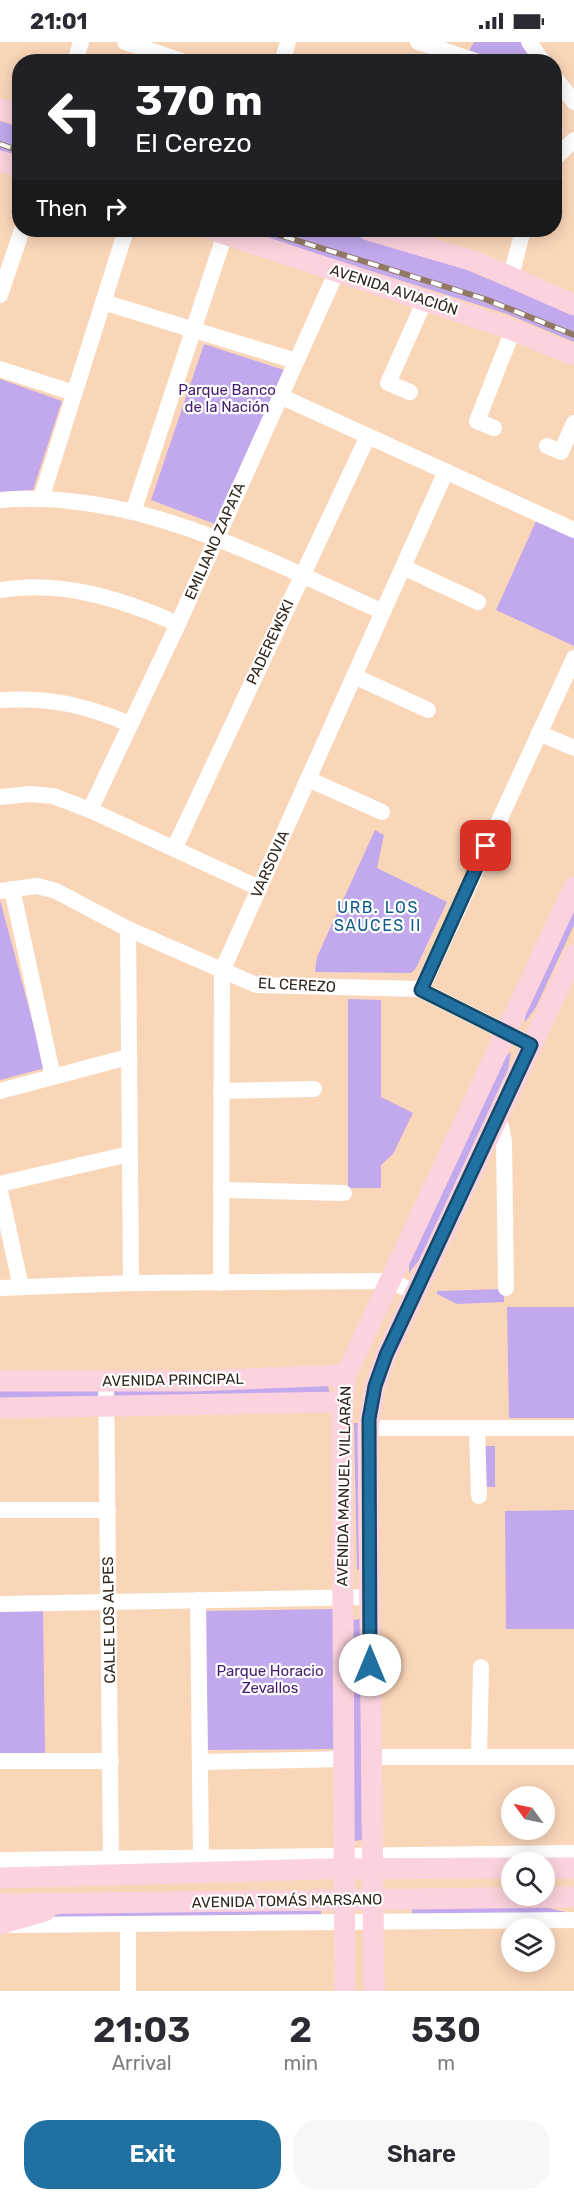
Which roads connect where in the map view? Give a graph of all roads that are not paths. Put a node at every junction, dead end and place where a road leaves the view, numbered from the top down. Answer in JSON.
{"nodes":[{"id":1,"x":125,"y":42,"type":"edge"},
{"id":2,"x":418,"y":42,"type":"edge"},
{"id":3,"x":161,"y":54,"type":"edge"},
{"id":4,"x":455,"y":54,"type":"edge"},
{"id":5,"x":562,"y":88,"type":"edge"},
{"id":6,"x":574,"y":102,"type":"edge"},
{"id":7,"x":574,"y":140,"type":"edge"},
{"id":8,"x":562,"y":151,"type":"edge"},
{"id":9,"x":19,"y":237,"type":"edge"},
{"id":10,"x":124,"y":237,"type":"edge"},
{"id":11,"x":218,"y":237,"type":"edge"},
{"id":12,"x":234,"y":237,"type":"edge"},
{"id":13,"x":392,"y":237,"type":"edge"},
{"id":14,"x":521,"y":237,"type":"edge"},
{"id":15,"x":4,"y":270,"type":"edge"},
{"id":16,"x":337,"y":271,"type":"junction"},
{"id":17,"x":511,"y":276,"type":"junction"},
{"id":18,"x":0,"y":295,"type":"edge"},
{"id":19,"x":425,"y":300,"type":"junction"},
{"id":20,"x":103,"y":302,"type":"junction"},
{"id":21,"x":574,"y":305,"type":"edge"},
{"id":22,"x":192,"y":329,"type":"junction"},
{"id":23,"x":513,"y":330,"type":"junction"},
{"id":24,"x":574,"y":355,"type":"edge"},
{"id":25,"x":296,"y":361,"type":"junction"},
{"id":26,"x":0,"y":369,"type":"edge"},
{"id":27,"x":410,"y":392,"type":"dead end"},
{"id":28,"x":74,"y":393,"type":"junction"},
{"id":29,"x":280,"y":396,"type":"junction"},
{"id":30,"x":574,"y":423,"type":"edge"},
{"id":31,"x":494,"y":428,"type":"dead end"},
{"id":32,"x":368,"y":436,"type":"junction"},
{"id":33,"x":547,"y":446,"type":"dead end"},
{"id":34,"x":446,"y":471,"type":"junction"},
{"id":35,"x":41,"y":499,"type":"junction"},
{"id":36,"x":0,"y":500,"type":"edge"},
{"id":37,"x":133,"y":512,"type":"junction"},
{"id":38,"x":574,"y":530,"type":"edge"},
{"id":39,"x":216,"y":538,"type":"junction"},
{"id":40,"x":403,"y":567,"type":"junction"},
{"id":41,"x":301,"y":575,"type":"junction"},
{"id":42,"x":0,"y":590,"type":"edge"},
{"id":43,"x":478,"y":602,"type":"dead end"},
{"id":44,"x":383,"y":612,"type":"junction"},
{"id":45,"x":178,"y":624,"type":"junction"},
{"id":46,"x":574,"y":658,"type":"edge"},
{"id":47,"x":354,"y":676,"type":"junction"},
{"id":48,"x":0,"y":700,"type":"edge"},
{"id":49,"x":428,"y":710,"type":"dead end"},
{"id":50,"x":130,"y":724,"type":"junction"},
{"id":51,"x":539,"y":733,"type":"junction"},
{"id":52,"x":574,"y":748,"type":"edge"},
{"id":53,"x":308,"y":779,"type":"junction"},
{"id":54,"x":0,"y":797,"type":"edge"},
{"id":55,"x":90,"y":810,"type":"junction"},
{"id":56,"x":382,"y":812,"type":"dead end"},
{"id":57,"x":174,"y":849,"type":"junction"},
{"id":58,"x":574,"y":887,"type":"edge"},
{"id":59,"x":259,"y":888,"type":"junction"},
{"id":60,"x":6,"y":890,"type":"edge"},
{"id":61,"x":128,"y":928,"type":"junction"},
{"id":62,"x":574,"y":955,"type":"edge"},
{"id":63,"x":222,"y":971,"type":"junction"},
{"id":64,"x":421,"y":990,"type":"junction"},
{"id":65,"x":507,"y":1034,"type":"junction"},
{"id":66,"x":531,"y":1045,"type":"junction"},
{"id":67,"x":128,"y":1057,"type":"junction"},
{"id":68,"x":53,"y":1077,"type":"junction"},
{"id":69,"x":314,"y":1089,"type":"dead end"},
{"id":70,"x":0,"y":1091,"type":"edge"},
{"id":71,"x":221,"y":1091,"type":"junction"},
{"id":72,"x":496,"y":1121,"type":"junction"},
{"id":73,"x":129,"y":1154,"type":"junction"},
{"id":74,"x":0,"y":1184,"type":"edge"},
{"id":75,"x":221,"y":1190,"type":"junction"},
{"id":76,"x":0,"y":1191,"type":"edge"},
{"id":77,"x":344,"y":1193,"type":"dead end"},
{"id":78,"x":389,"y":1281,"type":"junction"},
{"id":79,"x":131,"y":1283,"type":"junction"},
{"id":80,"x":221,"y":1283,"type":"junction"},
{"id":81,"x":21,"y":1287,"type":"junction"},
{"id":82,"x":0,"y":1288,"type":"edge"},
{"id":83,"x":506,"y":1288,"type":"dead end"},
{"id":84,"x":416,"y":1292,"type":"junction"},
{"id":85,"x":346,"y":1375,"type":"junction"},
{"id":86,"x":324,"y":1376,"type":"junction"},
{"id":87,"x":0,"y":1381,"type":"edge"},
{"id":88,"x":106,"y":1381,"type":"junction"},
{"id":89,"x":335,"y":1402,"type":"junction"},
{"id":90,"x":107,"y":1407,"type":"junction"},
{"id":91,"x":0,"y":1408,"type":"edge"},
{"id":92,"x":368,"y":1428,"type":"junction"},
{"id":93,"x":477,"y":1428,"type":"junction"},
{"id":94,"x":574,"y":1428,"type":"edge"},
{"id":95,"x":478,"y":1496,"type":"dead end"},
{"id":96,"x":0,"y":1510,"type":"edge"},
{"id":97,"x":108,"y":1510,"type":"junction"},
{"id":98,"x":343,"y":1597,"type":"junction"},
{"id":99,"x":370,"y":1597,"type":"junction"},
{"id":100,"x":198,"y":1600,"type":"junction"},
{"id":101,"x":109,"y":1602,"type":"junction"},
{"id":102,"x":0,"y":1604,"type":"edge"},
{"id":103,"x":481,"y":1667,"type":"dead end"},
{"id":104,"x":479,"y":1756,"type":"junction"},
{"id":105,"x":370,"y":1757,"type":"junction"},
{"id":106,"x":574,"y":1757,"type":"edge"},
{"id":107,"x":344,"y":1759,"type":"junction"},
{"id":108,"x":0,"y":1761,"type":"edge"},
{"id":109,"x":111,"y":1761,"type":"junction"},
{"id":110,"x":202,"y":1762,"type":"junction"},
{"id":111,"x":574,"y":1853,"type":"edge"},
{"id":112,"x":201,"y":1858,"type":"junction"},
{"id":113,"x":111,"y":1859,"type":"junction"},
{"id":114,"x":0,"y":1860,"type":"edge"},
{"id":115,"x":344,"y":1862,"type":"junction"},
{"id":116,"x":371,"y":1862,"type":"junction"},
{"id":117,"x":501,"y":1868,"type":"edge"},
{"id":118,"x":555,"y":1868,"type":"edge"},
{"id":119,"x":574,"y":1868,"type":"edge"},
{"id":120,"x":0,"y":1878,"type":"edge"},
{"id":121,"x":555,"y":1897,"type":"edge"},
{"id":122,"x":574,"y":1897,"type":"edge"},
{"id":123,"x":501,"y":1899,"type":"edge"},
{"id":124,"x":0,"y":1904,"type":"edge"},
{"id":125,"x":69,"y":1904,"type":"junction"},
{"id":126,"x":555,"y":1904,"type":"edge"},
{"id":127,"x":574,"y":1909,"type":"edge"},
{"id":128,"x":345,"y":1911,"type":"junction"},
{"id":129,"x":373,"y":1911,"type":"junction"},
{"id":130,"x":574,"y":1920,"type":"edge"},
{"id":131,"x":128,"y":1924,"type":"junction"},
{"id":132,"x":0,"y":1925,"type":"edge"},
{"id":133,"x":128,"y":1991,"type":"edge"},
{"id":134,"x":345,"y":1991,"type":"edge"},
{"id":135,"x":374,"y":1991,"type":"edge"}],
"edges":[{"from":1,"to":3,"type":"street"},
{"from":2,"to":4,"type":"street"},
{"from":5,"to":6,"type":"street"},
{"from":7,"to":8,"type":"street"},
{"from":9,"to":15,"type":"street"},
{"from":10,"to":20,"type":"street"},
{"from":11,"to":22,"type":"street"},
{"from":12,"to":16,"type":"main road","name":"AVENIDA AVIACIÓN"},
{"from":13,"to":17,"type":"main road"},
{"from":14,"to":17,"type":"street"},
{"from":15,"to":18,"type":"street"},
{"from":16,"to":19,"type":"main road","name":"AVENIDA AVIACIÓN"},
{"from":16,"to":25,"type":"street","name":"EMILIANO ZAPATA"},
{"from":17,"to":21,"type":"main road"},
{"from":19,"to":23,"type":"main road","name":"AVENIDA AVIACIÓN"},
{"from":19,"to":27,"type":"street"},
{"from":20,"to":22,"type":"street"},
{"from":20,"to":28,"type":"street"},
{"from":22,"to":25,"type":"street"},
{"from":22,"to":37,"type":"street"},
{"from":23,"to":24,"type":"main road","name":"AVENIDA AVIACIÓN"},
{"from":23,"to":31,"type":"street"},
{"from":25,"to":29,"type":"street","name":"EMILIANO ZAPATA"},
{"from":26,"to":28,"type":"street"},
{"from":28,"to":35,"type":"street"},
{"from":29,"to":32,"type":"street"},
{"from":29,"to":39,"type":"street","name":"EMILIANO ZAPATA"},
{"from":30,"to":33,"type":"street"},
{"from":32,"to":34,"type":"street"},
{"from":32,"to":41,"type":"street","name":"PADEREWSKI"},
{"from":34,"to":38,"type":"street"},
{"from":34,"to":40,"type":"street","name":"VARSOVIA"},
{"from":35,"to":36,"type":"street"},
{"from":35,"to":37,"type":"street"},
{"from":37,"to":39,"type":"street"},
{"from":39,"to":41,"type":"street"},
{"from":39,"to":45,"type":"street","name":"EMILIANO ZAPATA"},
{"from":40,"to":43,"type":"street"},
{"from":40,"to":44,"type":"street","name":"VARSOVIA"},
{"from":41,"to":44,"type":"street"},
{"from":41,"to":57,"type":"street","name":"PADEREWSKI"},
{"from":42,"to":45,"type":"street"},
{"from":44,"to":47,"type":"street","name":"VARSOVIA"},
{"from":45,"to":50,"type":"street","name":"EMILIANO ZAPATA"},
{"from":46,"to":51,"type":"street"},
{"from":47,"to":49,"type":"street"},
{"from":47,"to":53,"type":"street","name":"VARSOVIA"},
{"from":48,"to":50,"type":"street"},
{"from":50,"to":55,"type":"street","name":"EMILIANO ZAPATA"},
{"from":51,"to":52,"type":"street"},
{"from":51,"to":64,"type":"street"},
{"from":53,"to":56,"type":"street"},
{"from":53,"to":59,"type":"street","name":"VARSOVIA"},
{"from":54,"to":55,"type":"street"},
{"from":55,"to":57,"type":"street"},
{"from":57,"to":59,"type":"street"},
{"from":58,"to":65,"type":"main road","name":"AVENIDA MANUEL VILLARÁN"},
{"from":59,"to":63,"type":"street","name":"VARSOVIA"},
{"from":60,"to":61,"type":"street","name":"EL CEREZO"},
{"from":60,"to":68,"type":"street"},
{"from":61,"to":63,"type":"street","name":"EL CEREZO"},
{"from":61,"to":67,"type":"street"},
{"from":62,"to":66,"type":"main road","name":"AVENIDA MANUEL VILLARÁN"},
{"from":63,"to":64,"type":"street","name":"EL CEREZO"},
{"from":63,"to":71,"type":"street","name":"VARSOVIA"},
{"from":64,"to":65,"type":"street","name":"EL CEREZO"},
{"from":65,"to":66,"type":"street","name":"EL CEREZO"},
{"from":65,"to":78,"type":"main road","name":"AVENIDA MANUEL VILLARÁN"},
{"from":66,"to":72,"type":"main road","name":"AVENIDA MANUEL VILLARÁN"},
{"from":67,"to":68,"type":"street"},
{"from":67,"to":73,"type":"street"},
{"from":68,"to":70,"type":"street"},
{"from":69,"to":71,"type":"street"},
{"from":71,"to":75,"type":"street","name":"VARSOVIA"},
{"from":72,"to":83,"type":"street"},
{"from":72,"to":84,"type":"main road","name":"AVENIDA MANUEL VILLARÁN"},
{"from":73,"to":74,"type":"street"},
{"from":73,"to":79,"type":"street"},
{"from":75,"to":77,"type":"street"},
{"from":75,"to":80,"type":"street","name":"VARSOVIA"},
{"from":76,"to":81,"type":"street"},
{"from":78,"to":80,"type":"street"},
{"from":78,"to":84,"type":"street"},
{"from":78,"to":85,"type":"main road","name":"AVENIDA MANUEL VILLARÁN"},
{"from":79,"to":80,"type":"street"},
{"from":79,"to":81,"type":"street"},
{"from":81,"to":82,"type":"street"},
{"from":84,"to":92,"type":"main road","name":"AVENIDA MANUEL VILLARÁN"},
{"from":85,"to":86,"type":"main road","name":"AVENIDA PRINCIPAL"},
{"from":85,"to":89,"type":"main road","name":"AVENIDA MANUEL VILLARÁN"},
{"from":86,"to":88,"type":"main road","name":"AVENIDA PRINCIPAL"},
{"from":86,"to":89,"type":"main road"},
{"from":87,"to":88,"type":"main road","name":"AVENIDA PRINCIPAL"},
{"from":88,"to":90,"type":"street","name":"CALLE LOS ALPES"},
{"from":89,"to":90,"type":"main road","name":"AVENIDA PRINCIPAL"},
{"from":89,"to":98,"type":"main road","name":"AVENIDA MANUEL VILLARÁN"},
{"from":90,"to":91,"type":"main road","name":"AVENIDA PRINCIPAL"},
{"from":90,"to":97,"type":"street","name":"CALLE LOS ALPES"},
{"from":92,"to":93,"type":"street"},
{"from":92,"to":99,"type":"main road","name":"AVENIDA MANUEL VILLARÁN"},
{"from":93,"to":94,"type":"street"},
{"from":93,"to":95,"type":"street"},
{"from":96,"to":97,"type":"street"},
{"from":97,"to":101,"type":"street","name":"CALLE LOS ALPES"},
{"from":98,"to":99,"type":"street"},
{"from":98,"to":100,"type":"street"},
{"from":98,"to":107,"type":"main road","name":"AVENIDA MANUEL VILLARÁN"},
{"from":99,"to":105,"type":"main road","name":"AVENIDA MANUEL VILLARÁN"},
{"from":100,"to":101,"type":"street"},
{"from":100,"to":110,"type":"street"},
{"from":101,"to":102,"type":"street"},
{"from":101,"to":109,"type":"street","name":"CALLE LOS ALPES"},
{"from":103,"to":104,"type":"street"},
{"from":104,"to":105,"type":"street"},
{"from":104,"to":106,"type":"street"},
{"from":105,"to":116,"type":"main road","name":"AVENIDA MANUEL VILLARÁN"},
{"from":107,"to":110,"type":"street"},
{"from":107,"to":115,"type":"main road","name":"AVENIDA MANUEL VILLARÁN"},
{"from":108,"to":109,"type":"street"},
{"from":109,"to":113,"type":"street","name":"CALLE LOS ALPES"},
{"from":110,"to":112,"type":"street"},
{"from":111,"to":116,"type":"street","name":"AVENIDA TOMÁS MARSANO"},
{"from":112,"to":113,"type":"street","name":"AVENIDA TOMÁS MARSANO"},
{"from":112,"to":115,"type":"street","name":"AVENIDA TOMÁS MARSANO"},
{"from":113,"to":114,"type":"street","name":"AVENIDA TOMÁS MARSANO"},
{"from":115,"to":116,"type":"main road","name":"AVENIDA TOMÁS MARSANO"},
{"from":115,"to":120,"type":"main road","name":"AVENIDA TOMÁS MARSANO"},
{"from":115,"to":128,"type":"main road","name":"AVENIDA MANUEL VILLARÁN"},
{"from":116,"to":117,"type":"main road","name":"AVENIDA TOMÁS MARSANO"},
{"from":116,"to":129,"type":"main road","name":"AVENIDA MANUEL VILLARÁN"},
{"from":118,"to":119,"type":"main road"},
{"from":121,"to":122,"type":"main road","name":"AVENIDA TOMÁS MARSANO"},
{"from":123,"to":129,"type":"main road","name":"AVENIDA TOMÁS MARSANO"},
{"from":124,"to":125,"type":"main road","name":"AVENIDA TOMÁS MARSANO"},
{"from":125,"to":128,"type":"main road","name":"AVENIDA TOMÁS MARSANO"},
{"from":125,"to":132,"type":"main road"},
{"from":126,"to":127,"type":"main road"},
{"from":128,"to":129,"type":"main road","name":"AVENIDA TOMÁS MARSANO"},
{"from":128,"to":131,"type":"street","name":"AVENIDA TOMÁS MARSANO"},
{"from":128,"to":134,"type":"main road","name":"AVENIDA MANUEL VILLARÁN"},
{"from":129,"to":130,"type":"street","name":"AVENIDA TOMÁS MARSANO"},
{"from":129,"to":135,"type":"main road","name":"AVENIDA MANUEL VILLARÁN"},
{"from":131,"to":132,"type":"street","name":"AVENIDA TOMÁS MARSANO"},
{"from":131,"to":133,"type":"street"}]}
